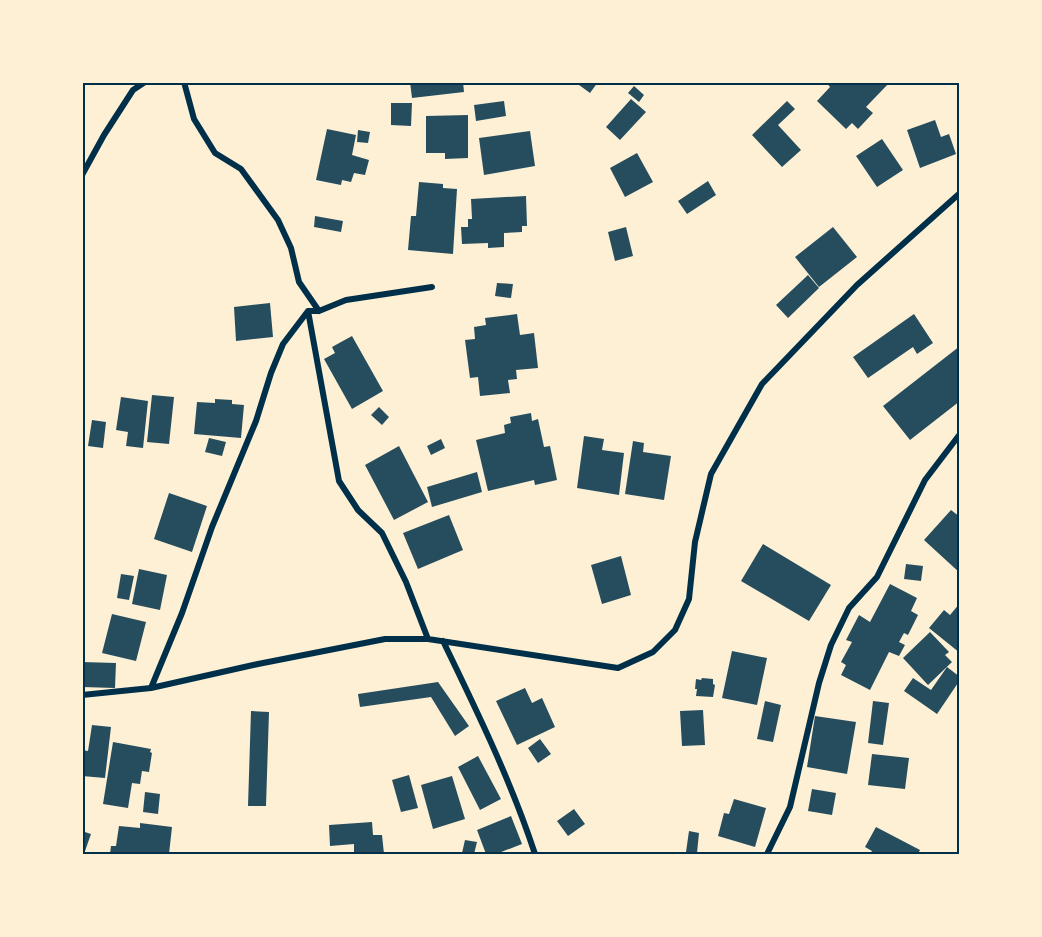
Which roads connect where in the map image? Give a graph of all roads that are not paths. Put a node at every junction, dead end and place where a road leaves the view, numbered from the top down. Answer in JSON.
{"nodes":[{"id":1,"x":128,"y":82,"type":"edge"},
{"id":2,"x":145,"y":82,"type":"edge"},
{"id":3,"x":184,"y":82,"type":"edge"},
{"id":4,"x":133,"y":90,"type":"junction"},
{"id":5,"x":82,"y":175,"type":"edge"},
{"id":6,"x":960,"y":193,"type":"edge"},
{"id":7,"x":432,"y":287,"type":"dead end"},
{"id":8,"x":308,"y":311,"type":"junction"},
{"id":9,"x":319,"y":311,"type":"junction"},
{"id":10,"x":960,"y":434,"type":"edge"},
{"id":11,"x":428,"y":639,"type":"junction"},
{"id":12,"x":443,"y":641,"type":"junction"},
{"id":13,"x":151,"y":688,"type":"junction"},
{"id":14,"x":82,"y":695,"type":"edge"},
{"id":15,"x":534,"y":855,"type":"edge"},
{"id":16,"x":767,"y":855,"type":"edge"}],
"edges":[{"from":1,"to":4,"type":"street"},
{"from":2,"to":4,"type":"street"},
{"from":3,"to":9,"type":"street"},
{"from":4,"to":5,"type":"street"},
{"from":6,"to":12,"type":"street"},
{"from":7,"to":9,"type":"street"},
{"from":8,"to":9,"type":"street"},
{"from":8,"to":11,"type":"street"},
{"from":8,"to":13,"type":"street"},
{"from":10,"to":16,"type":"street"},
{"from":11,"to":12,"type":"street"},
{"from":11,"to":13,"type":"street"},
{"from":12,"to":15,"type":"street"},
{"from":13,"to":14,"type":"street"}]}
